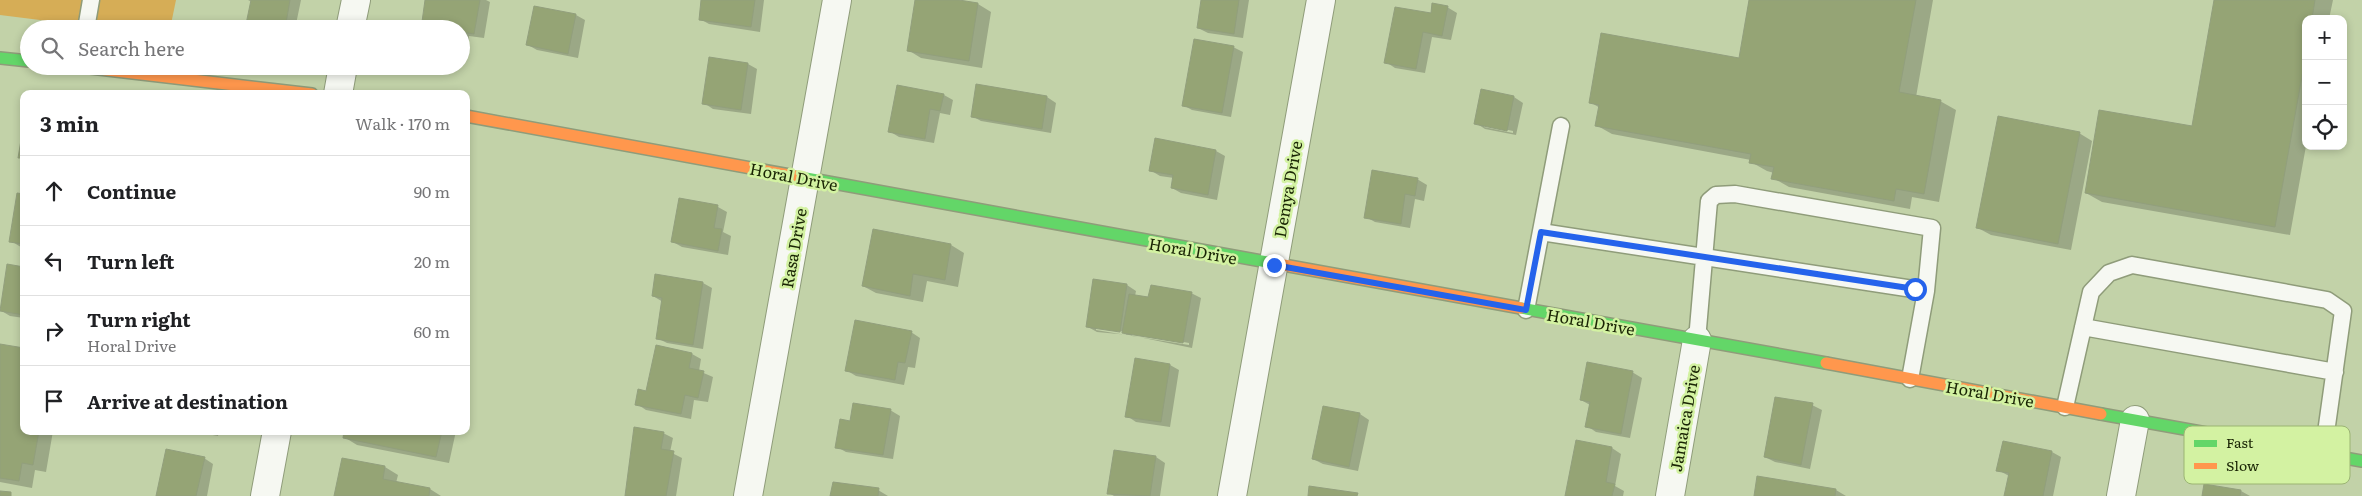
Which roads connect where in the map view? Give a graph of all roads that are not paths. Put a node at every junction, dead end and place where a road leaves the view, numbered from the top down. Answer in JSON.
{"nodes":[{"id":1,"x":91,"y":0,"type":"edge"},
{"id":2,"x":356,"y":0,"type":"edge"},
{"id":3,"x":837,"y":0,"type":"edge"},
{"id":4,"x":1321,"y":0,"type":"edge"},
{"id":5,"x":88,"y":20,"type":"edge"},
{"id":6,"x":352,"y":20,"type":"edge"},
{"id":7,"x":0,"y":58,"type":"edge"},
{"id":8,"x":20,"y":60,"type":"edge"},
{"id":9,"x":148,"y":75,"type":"edge"},
{"id":10,"x":341,"y":75,"type":"edge"},
{"id":11,"x":277,"y":90,"type":"edge"},
{"id":12,"x":339,"y":90,"type":"edge"},
{"id":13,"x":470,"y":117,"type":"edge"},
{"id":14,"x":1561,"y":126,"type":"dead end"},
{"id":15,"x":805,"y":178,"type":"junction"},
{"id":16,"x":1541,"y":232,"type":"junction"},
{"id":17,"x":1704,"y":257,"type":"junction"},
{"id":18,"x":1274,"y":265,"type":"junction"},
{"id":19,"x":1926,"y":290,"type":"junction"},
{"id":20,"x":1526,"y":310,"type":"junction"},
{"id":21,"x":2083,"y":327,"type":"junction"},
{"id":22,"x":1697,"y":340,"type":"junction"},
{"id":23,"x":2335,"y":372,"type":"junction"},
{"id":24,"x":1910,"y":379,"type":"junction"},
{"id":25,"x":2065,"y":407,"type":"junction"},
{"id":26,"x":2135,"y":420,"type":"junction"},
{"id":27,"x":2327,"y":426,"type":"edge"},
{"id":28,"x":2184,"y":429,"type":"edge"},
{"id":29,"x":276,"y":435,"type":"edge"},
{"id":30,"x":265,"y":496,"type":"edge"},
{"id":31,"x":748,"y":496,"type":"edge"},
{"id":32,"x":1232,"y":496,"type":"edge"},
{"id":33,"x":1670,"y":496,"type":"edge"},
{"id":34,"x":2121,"y":496,"type":"edge"}],
"edges":[{"from":1,"to":5,"type":"lane"},
{"from":2,"to":6,"type":"street"},
{"from":3,"to":15,"type":"street","name":"Rasa Drive"},
{"from":4,"to":18,"type":"street","name":"Demya Drive"},
{"from":7,"to":8,"type":"street"},
{"from":9,"to":11,"type":"street"},
{"from":10,"to":12,"type":"street"},
{"from":13,"to":15,"type":"street","name":"Horal Drive"},
{"from":14,"to":16,"type":"lane"},
{"from":15,"to":18,"type":"street","name":"Horal Drive"},
{"from":15,"to":31,"type":"street","name":"Rasa Drive"},
{"from":16,"to":17,"type":"lane"},
{"from":16,"to":20,"type":"lane"},
{"from":17,"to":19,"type":"lane"},
{"from":17,"to":19,"type":"lane"},
{"from":17,"to":22,"type":"lane"},
{"from":18,"to":20,"type":"street","name":"Horal Drive"},
{"from":18,"to":32,"type":"street","name":"Demya Drive"},
{"from":19,"to":24,"type":"lane"},
{"from":20,"to":22,"type":"street","name":"Horal Drive"},
{"from":21,"to":23,"type":"lane"},
{"from":21,"to":23,"type":"lane"},
{"from":21,"to":25,"type":"lane"},
{"from":22,"to":24,"type":"street","name":"Horal Drive"},
{"from":22,"to":33,"type":"street","name":"Jamaica Drive"},
{"from":23,"to":27,"type":"lane"},
{"from":24,"to":25,"type":"street","name":"Horal Drive"},
{"from":25,"to":26,"type":"street","name":"Horal Drive"},
{"from":26,"to":28,"type":"street","name":"Horal Drive"},
{"from":26,"to":34,"type":"street"},
{"from":29,"to":30,"type":"street"}]}
